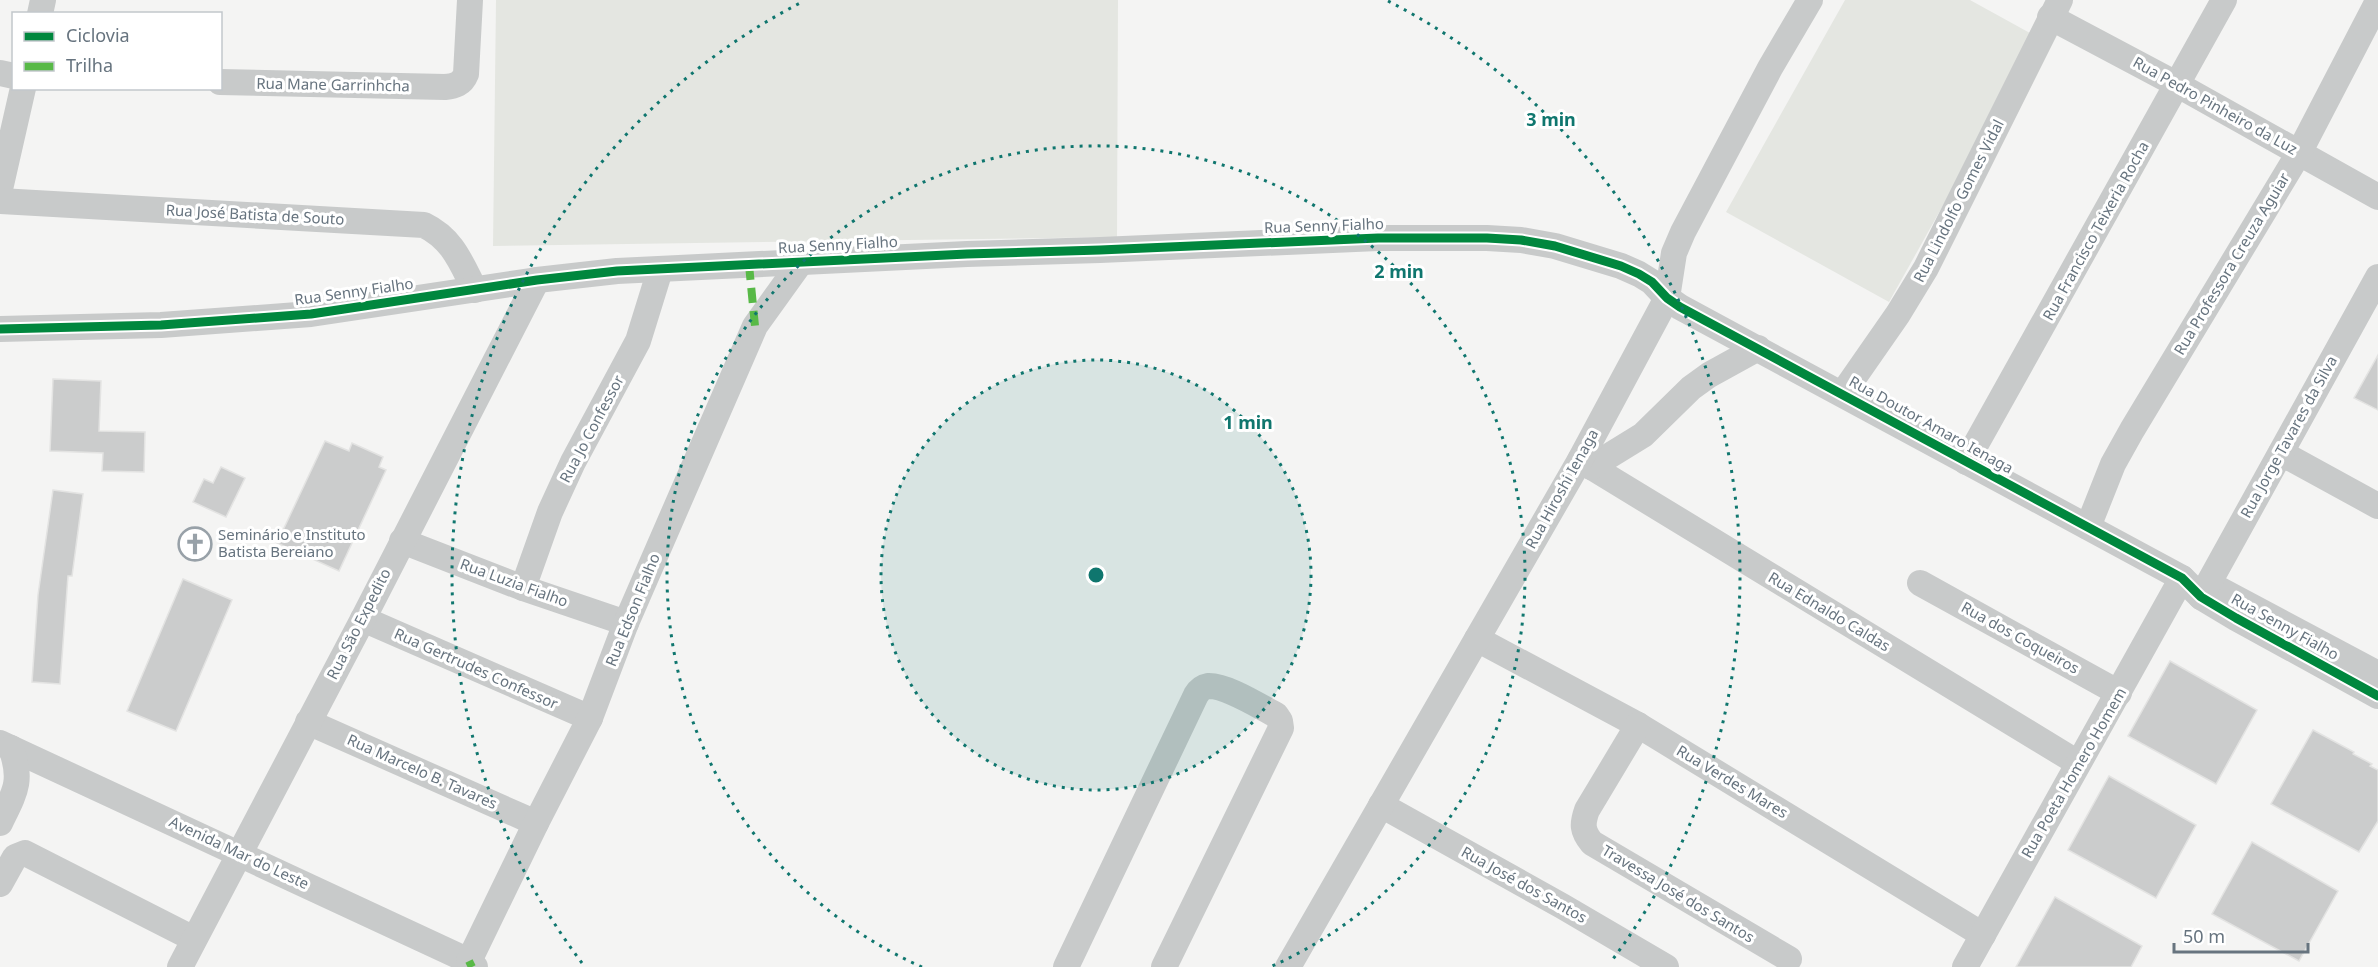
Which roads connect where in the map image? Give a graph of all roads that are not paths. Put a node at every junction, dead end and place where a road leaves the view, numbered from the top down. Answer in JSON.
{"nodes":[{"id":1,"x":470,"y":0,"type":"edge"},
{"id":2,"x":1810,"y":0,"type":"edge"},
{"id":3,"x":2224,"y":0,"type":"edge"},
{"id":4,"x":2378,"y":1,"type":"edge"},
{"id":5,"x":2055,"y":9,"type":"edge"},
{"id":6,"x":222,"y":82,"type":"edge"},
{"id":7,"x":2178,"y":85,"type":"junction"},
{"id":8,"x":23,"y":90,"type":"edge"},
{"id":9,"x":2299,"y":153,"type":"junction"},
{"id":10,"x":0,"y":189,"type":"edge"},
{"id":11,"x":2378,"y":197,"type":"edge"},
{"id":12,"x":0,"y":201,"type":"edge"},
{"id":13,"x":801,"y":262,"type":"junction"},
{"id":14,"x":660,"y":270,"type":"junction"},
{"id":15,"x":2378,"y":277,"type":"edge"},
{"id":16,"x":537,"y":279,"type":"junction"},
{"id":17,"x":475,"y":290,"type":"junction"},
{"id":18,"x":1667,"y":298,"type":"junction"},
{"id":19,"x":0,"y":329,"type":"edge"},
{"id":20,"x":1758,"y":348,"type":"junction"},
{"id":21,"x":1843,"y":393,"type":"junction"},
{"id":22,"x":2281,"y":453,"type":"junction"},
{"id":23,"x":1966,"y":462,"type":"junction"},
{"id":24,"x":1585,"y":463,"type":"junction"},
{"id":25,"x":2378,"y":506,"type":"edge"},
{"id":26,"x":2088,"y":527,"type":"junction"},
{"id":27,"x":402,"y":541,"type":"junction"},
{"id":28,"x":2182,"y":578,"type":"junction"},
{"id":29,"x":1920,"y":584,"type":"dead end"},
{"id":30,"x":524,"y":588,"type":"junction"},
{"id":31,"x":2204,"y":590,"type":"junction"},
{"id":32,"x":363,"y":619,"type":"junction"},
{"id":33,"x":626,"y":623,"type":"junction"},
{"id":34,"x":1477,"y":639,"type":"junction"},
{"id":35,"x":2378,"y":674,"type":"edge"},
{"id":36,"x":2119,"y":693,"type":"junction"},
{"id":37,"x":2378,"y":696,"type":"edge"},
{"id":38,"x":590,"y":718,"type":"junction"},
{"id":39,"x":308,"y":722,"type":"junction"},
{"id":40,"x":1638,"y":725,"type":"junction"},
{"id":41,"x":5,"y":745,"type":"edge"},
{"id":42,"x":2078,"y":763,"type":"junction"},
{"id":43,"x":1381,"y":805,"type":"junction"},
{"id":44,"x":0,"y":823,"type":"edge"},
{"id":45,"x":536,"y":823,"type":"junction"},
{"id":46,"x":239,"y":852,"type":"junction"},
{"id":47,"x":0,"y":884,"type":"edge"},
{"id":48,"x":1983,"y":935,"type":"junction"},
{"id":49,"x":194,"y":939,"type":"junction"},
{"id":50,"x":1789,"y":959,"type":"dead end"},
{"id":51,"x":472,"y":964,"type":"edge"},
{"id":52,"x":180,"y":967,"type":"edge"},
{"id":53,"x":1066,"y":967,"type":"edge"},
{"id":54,"x":1164,"y":967,"type":"edge"},
{"id":55,"x":1288,"y":967,"type":"edge"},
{"id":56,"x":1666,"y":967,"type":"edge"},
{"id":57,"x":1965,"y":967,"type":"edge"}],
"edges":[{"from":1,"to":6,"type":"street","name":"Rua Mane Garrinhcha"},
{"from":2,"to":18,"type":"street","name":"Rua Hiroshi Ienaga"},
{"from":3,"to":7,"type":"street","name":"Rua Francisco Teixeria Rocha"},
{"from":4,"to":9,"type":"street","name":"Rua Professora Creuza Aguiar"},
{"from":5,"to":7,"type":"street","name":"Rua Pedro Pinheiro da Luz"},
{"from":5,"to":21,"type":"street","name":"Rua Lindolfo Gomes Vidal"},
{"from":7,"to":9,"type":"street","name":"Rua Pedro Pinheiro da Luz"},
{"from":7,"to":23,"type":"street","name":"Rua Francisco Teixeria Rocha"},
{"from":8,"to":10,"type":"street"},
{"from":9,"to":11,"type":"street","name":"Rua Pedro Pinheiro da Luz"},
{"from":9,"to":26,"type":"street","name":"Rua Professora Creuza Aguiar"},
{"from":12,"to":17,"type":"street","name":"Rua José Batista de Souto"},
{"from":13,"to":14,"type":"street","name":"Rua Senny Fialho"},
{"from":13,"to":18,"type":"street","name":"Rua Senny Fialho"},
{"from":13,"to":33,"type":"street","name":"Rua Edson Fialho"},
{"from":14,"to":16,"type":"street","name":"Rua Senny Fialho"},
{"from":14,"to":30,"type":"street","name":"Rua Jo Confessor"},
{"from":15,"to":22,"type":"street","name":"Rua Jorge Tavares da Silva"},
{"from":16,"to":17,"type":"street","name":"Rua Senny Fialho"},
{"from":16,"to":27,"type":"street","name":"Rua São Expedito"},
{"from":17,"to":19,"type":"street","name":"Rua Senny Fialho"},
{"from":18,"to":20,"type":"street","name":"Rua Doutor Amaro Ienaga"},
{"from":18,"to":24,"type":"street","name":"Rua Hiroshi Ienaga"},
{"from":20,"to":21,"type":"street","name":"Rua Doutor Amaro Ienaga"},
{"from":20,"to":24,"type":"street"},
{"from":21,"to":23,"type":"street","name":"Rua Doutor Amaro Ienaga"},
{"from":22,"to":25,"type":"street"},
{"from":22,"to":31,"type":"street","name":"Rua Jorge Tavares da Silva"},
{"from":23,"to":26,"type":"street","name":"Rua Doutor Amaro Ienaga"},
{"from":24,"to":34,"type":"street","name":"Rua Hiroshi Ienaga"},
{"from":24,"to":42,"type":"street","name":"Rua Ednaldo Caldas"},
{"from":26,"to":28,"type":"street","name":"Rua Doutor Amaro Ienaga"},
{"from":27,"to":30,"type":"street","name":"Rua Luzia Fialho"},
{"from":27,"to":32,"type":"street","name":"Rua São Expedito"},
{"from":28,"to":31,"type":"street","name":"Rua Senny Fialho"},
{"from":28,"to":36,"type":"street","name":"Rua Poeta Homero Homem"},
{"from":29,"to":36,"type":"street","name":"Rua dos Coqueiros"},
{"from":30,"to":33,"type":"street","name":"Rua Luzia Fialho"},
{"from":31,"to":35,"type":"street","name":"Rua Senny Fialho"},
{"from":31,"to":37,"type":"street","name":"Rua Senny Fialho"},
{"from":32,"to":38,"type":"street","name":"Rua Gertrudes Confessor"},
{"from":32,"to":39,"type":"street","name":"Rua São Expedito"},
{"from":33,"to":38,"type":"street","name":"Rua Edson Fialho"},
{"from":34,"to":40,"type":"street","name":"Rua Verdes Mares"},
{"from":34,"to":43,"type":"street","name":"Rua Hiroshi Ienaga"},
{"from":36,"to":42,"type":"street","name":"Rua Poeta Homero Homem"},
{"from":38,"to":45,"type":"street","name":"Rua Edson Fialho"},
{"from":39,"to":45,"type":"street","name":"Rua Marcelo B. Tavares"},
{"from":39,"to":46,"type":"street","name":"Rua São Expedito"},
{"from":40,"to":48,"type":"street","name":"Rua Verdes Mares"},
{"from":40,"to":50,"type":"street","name":"Travessa José dos Santos"},
{"from":41,"to":44,"type":"street"},
{"from":41,"to":46,"type":"street","name":"Avenida Mar do Leste"},
{"from":42,"to":48,"type":"street","name":"Rua Poeta Homero Homem"},
{"from":43,"to":55,"type":"street","name":"Rua Hiroshi Ienaga"},
{"from":43,"to":56,"type":"street","name":"Rua José dos Santos"},
{"from":45,"to":51,"type":"street","name":"Rua Edson Fialho"},
{"from":46,"to":49,"type":"street","name":"Rua São Expedito"},
{"from":46,"to":51,"type":"street","name":"Avenida Mar do Leste"},
{"from":47,"to":49,"type":"street"},
{"from":48,"to":57,"type":"street","name":"Rua Poeta Homero Homem"},
{"from":49,"to":52,"type":"street","name":"Rua São Expedito"},
{"from":53,"to":54,"type":"street"}]}
